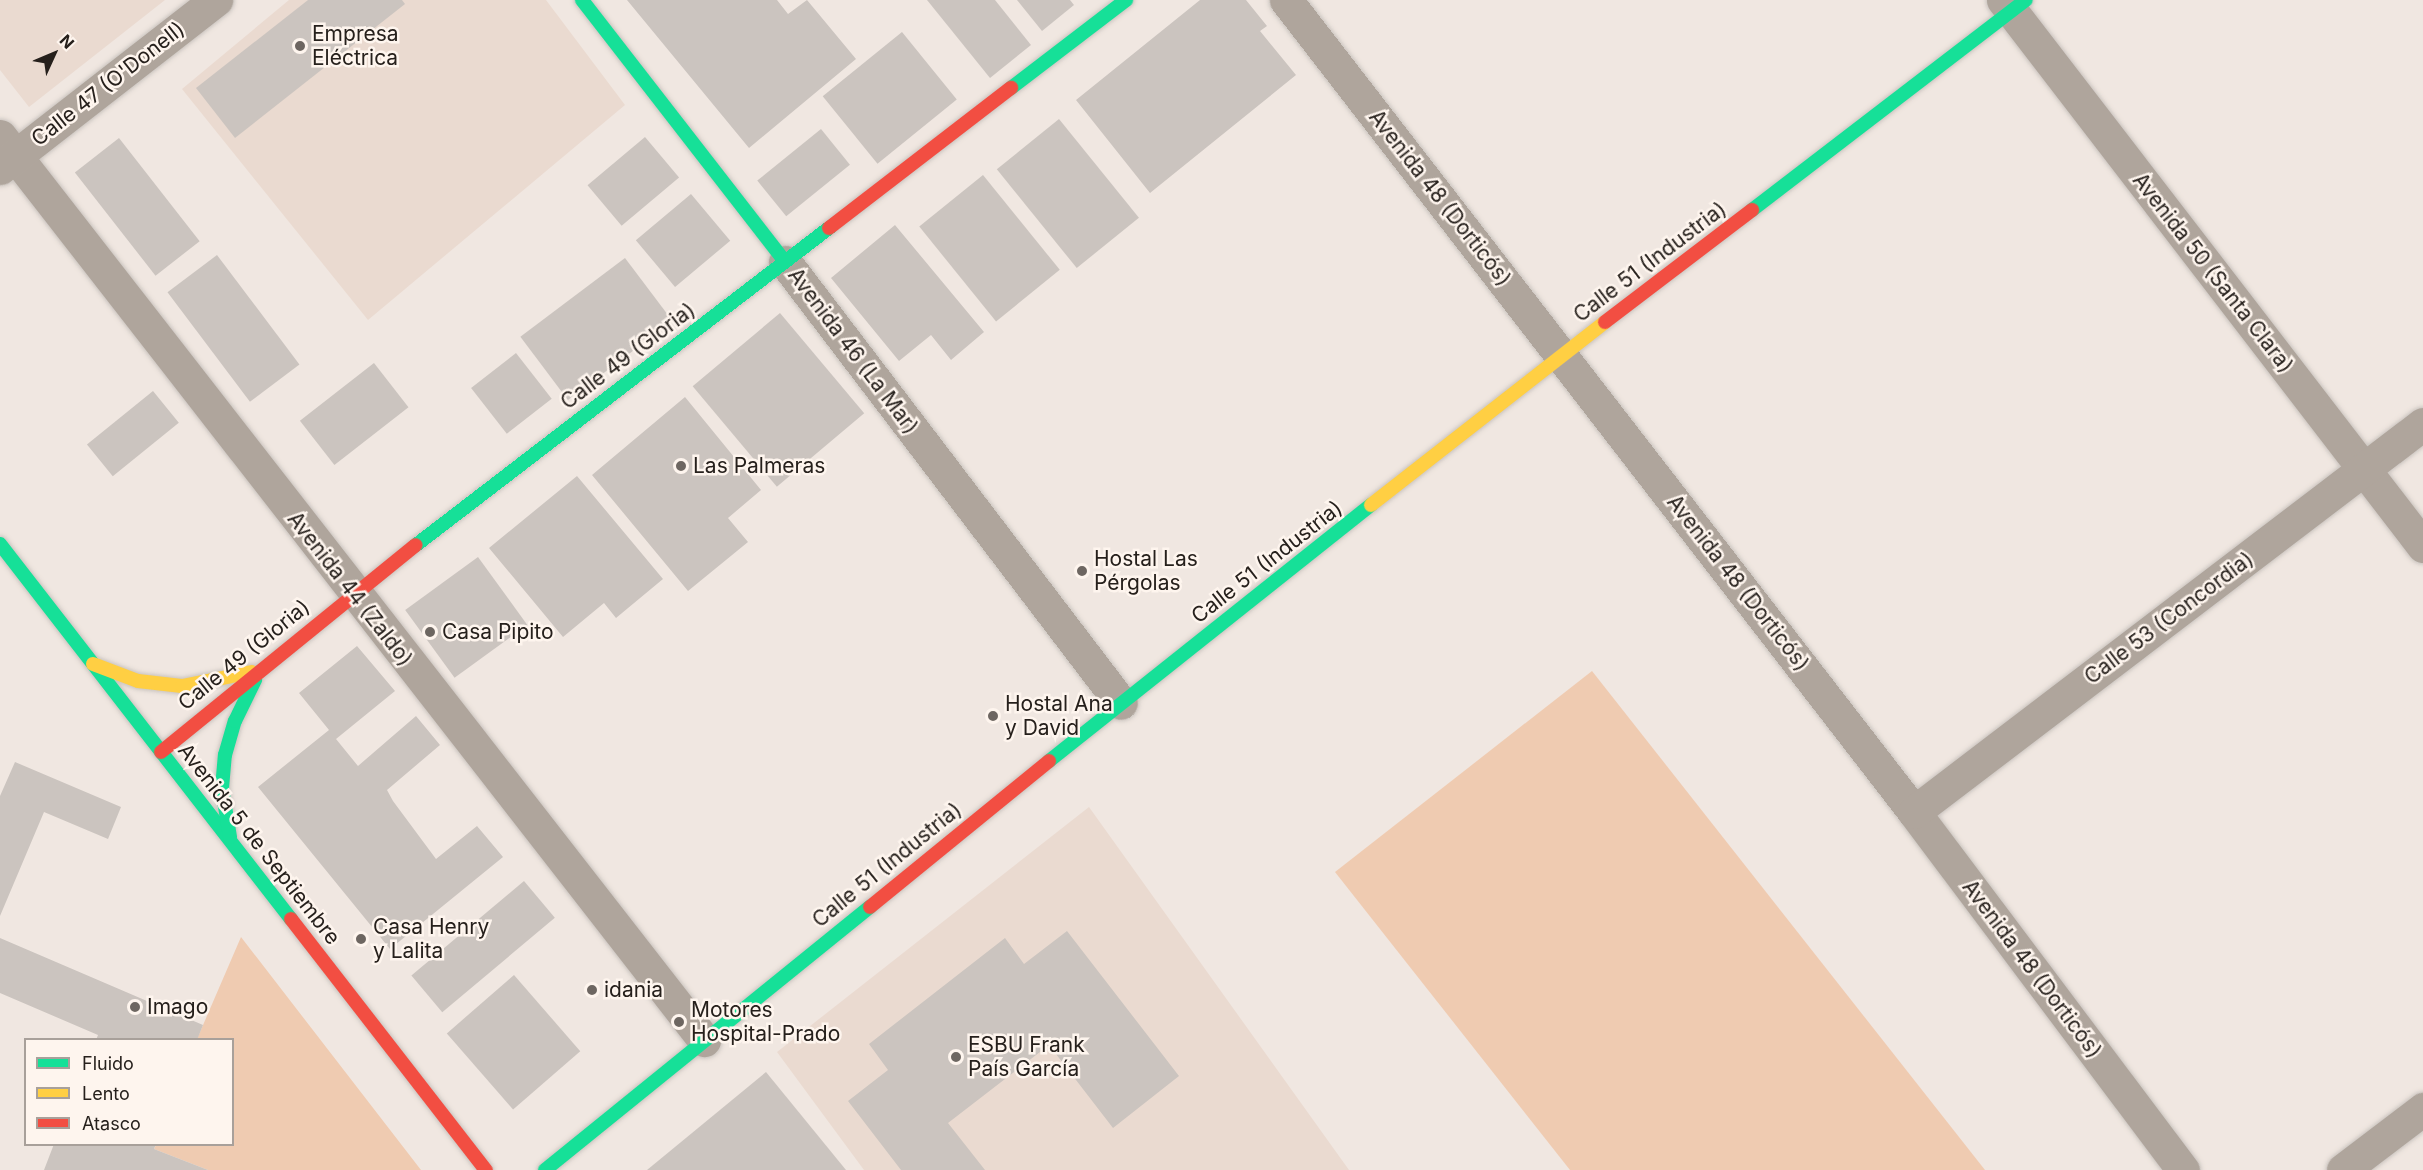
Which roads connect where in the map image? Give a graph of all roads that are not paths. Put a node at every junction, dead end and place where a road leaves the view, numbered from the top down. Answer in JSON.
{"nodes":[{"id":1,"x":216,"y":0,"type":"edge"},
{"id":2,"x":582,"y":0,"type":"edge"},
{"id":3,"x":1126,"y":0,"type":"edge"},
{"id":4,"x":1286,"y":0,"type":"edge"},
{"id":5,"x":2013,"y":4,"type":"edge"},
{"id":6,"x":5,"y":153,"type":"edge"},
{"id":7,"x":785,"y":262,"type":"junction"},
{"id":8,"x":1562,"y":355,"type":"junction"},
{"id":9,"x":2423,"y":424,"type":"edge"},
{"id":10,"x":2364,"y":469,"type":"junction"},
{"id":11,"x":0,"y":544,"type":"edge"},
{"id":12,"x":2423,"y":546,"type":"edge"},
{"id":13,"x":353,"y":593,"type":"junction"},
{"id":14,"x":92,"y":663,"type":"junction"},
{"id":15,"x":260,"y":670,"type":"junction"},
{"id":16,"x":1121,"y":704,"type":"junction"},
{"id":17,"x":160,"y":752,"type":"junction"},
{"id":18,"x":1914,"y":812,"type":"junction"},
{"id":19,"x":231,"y":842,"type":"junction"},
{"id":20,"x":704,"y":1040,"type":"junction"},
{"id":21,"x":2423,"y":1109,"type":"edge"},
{"id":22,"x":486,"y":1170,"type":"edge"},
{"id":23,"x":545,"y":1170,"type":"edge"},
{"id":24,"x":2183,"y":1170,"type":"edge"},
{"id":25,"x":2343,"y":1170,"type":"edge"}],
"edges":[{"from":1,"to":6,"type":"street","name":"Calle 47 (O'Donell)"},
{"from":2,"to":7,"type":"main road","name":"Avenida 46 (La Mar)"},
{"from":3,"to":7,"type":"main road","name":"Calle 49 (Gloria)"},
{"from":4,"to":8,"type":"street","name":"Avenida 48 (Dorticós)"},
{"from":5,"to":8,"type":"main road","name":"Calle 51 (Industria)"},
{"from":5,"to":10,"type":"street","name":"Avenida 50 (Santa Clara)"},
{"from":6,"to":13,"type":"street","name":"Avenida 44 (Zaldo)"},
{"from":7,"to":13,"type":"main road","name":"Calle 49 (Gloria)"},
{"from":7,"to":16,"type":"street","name":"Avenida 46 (La Mar)"},
{"from":8,"to":16,"type":"main road","name":"Calle 51 (Industria)"},
{"from":8,"to":18,"type":"street","name":"Avenida 48 (Dorticós)"},
{"from":9,"to":10,"type":"street","name":"Calle 53 (Concordia)"},
{"from":10,"to":12,"type":"street","name":"Avenida 50 (Santa Clara)"},
{"from":10,"to":18,"type":"street","name":"Calle 53 (Concordia)"},
{"from":11,"to":14,"type":"main road","name":"Avenida 5 de Septiembre"},
{"from":13,"to":15,"type":"main road","name":"Calle 49 (Gloria)"},
{"from":13,"to":20,"type":"street","name":"Avenida 44 (Zaldo)"},
{"from":14,"to":15,"type":"main road"},
{"from":14,"to":17,"type":"main road","name":"Avenida 5 de Septiembre"},
{"from":15,"to":17,"type":"main road","name":"Calle 49 (Gloria)"},
{"from":15,"to":19,"type":"main road"},
{"from":16,"to":20,"type":"main road","name":"Calle 51 (Industria)"},
{"from":17,"to":19,"type":"main road","name":"Avenida 5 de Septiembre"},
{"from":18,"to":24,"type":"street","name":"Avenida 48 (Dorticós)"},
{"from":19,"to":22,"type":"main road","name":"Avenida 5 de Septiembre"},
{"from":20,"to":23,"type":"main road","name":"Calle 51 (Industria)"},
{"from":21,"to":25,"type":"street"}]}
